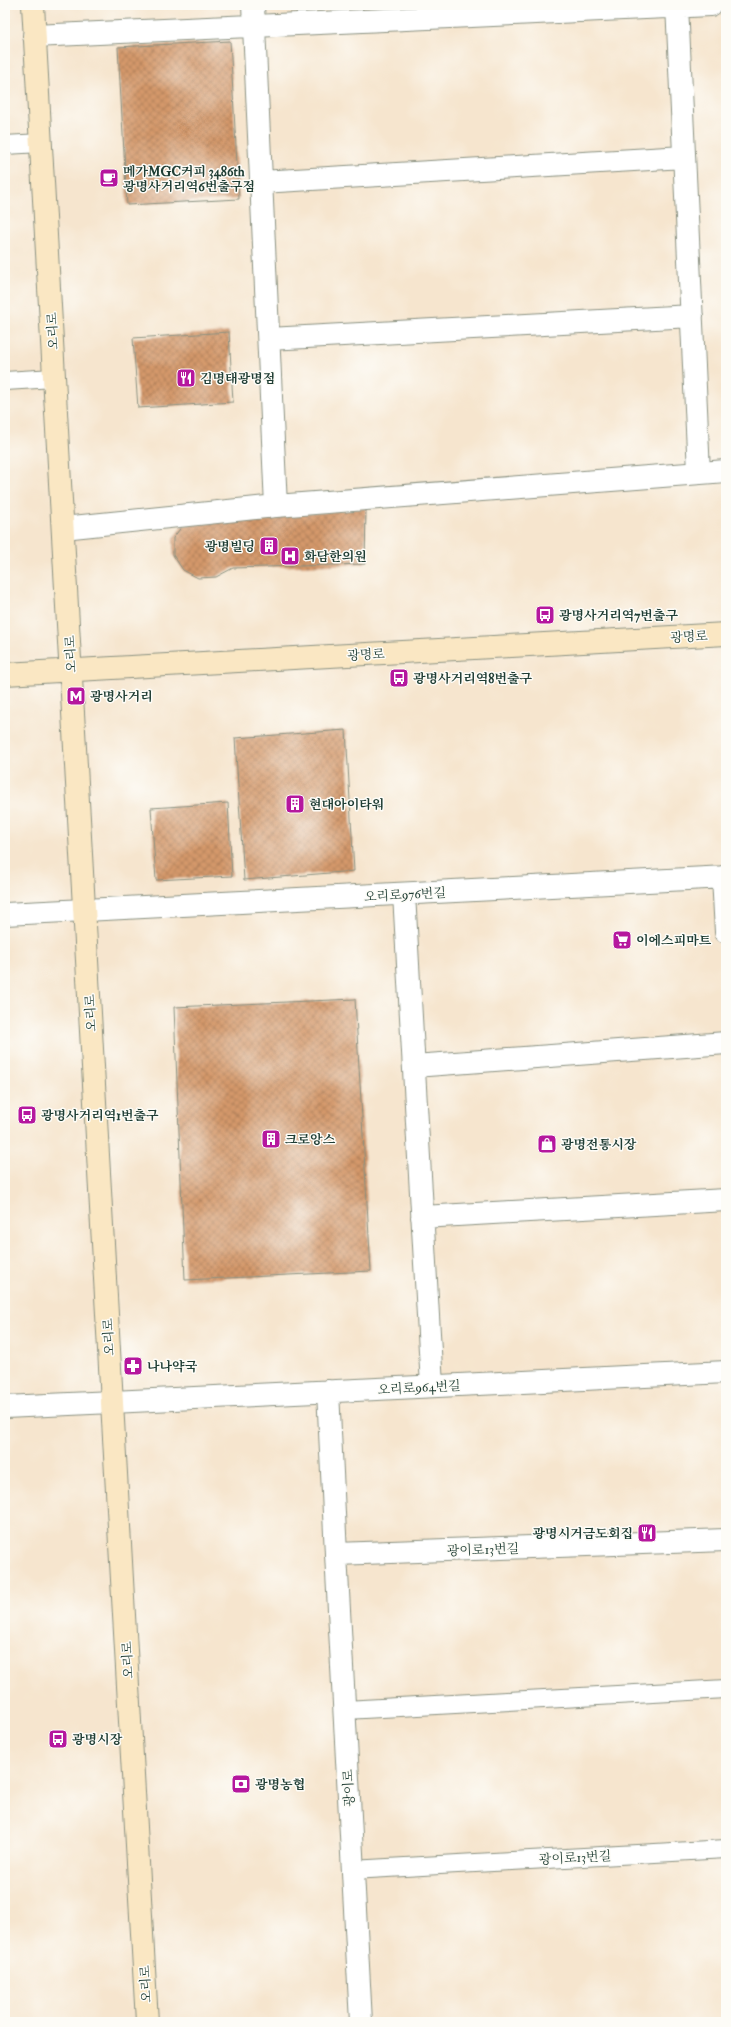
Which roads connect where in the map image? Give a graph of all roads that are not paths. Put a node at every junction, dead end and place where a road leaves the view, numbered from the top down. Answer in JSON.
{"nodes":[{"id":1,"x":33,"y":5,"type":"edge"},
{"id":2,"x":711,"y":5,"type":"edge"},
{"id":3,"x":677,"y":6,"type":"edge"},
{"id":4,"x":254,"y":16,"type":"edge"},
{"id":5,"x":34,"y":36,"type":"junction"},
{"id":6,"x":41,"y":144,"type":"junction"},
{"id":7,"x":5,"y":145,"type":"edge"},
{"id":8,"x":684,"y":157,"type":"junction"},
{"id":9,"x":262,"y":182,"type":"junction"},
{"id":10,"x":692,"y":316,"type":"junction"},
{"id":11,"x":269,"y":339,"type":"junction"},
{"id":12,"x":54,"y":378,"type":"junction"},
{"id":13,"x":5,"y":381,"type":"edge"},
{"id":14,"x":726,"y":471,"type":"edge"},
{"id":15,"x":699,"y":472,"type":"junction"},
{"id":16,"x":276,"y":506,"type":"junction"},
{"id":17,"x":63,"y":528,"type":"junction"},
{"id":18,"x":726,"y":634,"type":"edge"},
{"id":19,"x":71,"y":671,"type":"junction"},
{"id":20,"x":5,"y":674,"type":"edge"},
{"id":21,"x":725,"y":877,"type":"edge"},
{"id":22,"x":404,"y":894,"type":"junction"},
{"id":23,"x":84,"y":910,"type":"junction"},
{"id":24,"x":5,"y":914,"type":"edge"},
{"id":25,"x":726,"y":932,"type":"edge"},
{"id":26,"x":726,"y":1043,"type":"edge"},
{"id":27,"x":414,"y":1066,"type":"junction"},
{"id":28,"x":726,"y":1200,"type":"edge"},
{"id":29,"x":422,"y":1217,"type":"junction"},
{"id":30,"x":726,"y":1372,"type":"edge"},
{"id":31,"x":432,"y":1386,"type":"junction"},
{"id":32,"x":328,"y":1391,"type":"junction"},
{"id":33,"x":112,"y":1402,"type":"junction"},
{"id":34,"x":5,"y":1407,"type":"edge"},
{"id":35,"x":726,"y":1540,"type":"edge"},
{"id":36,"x":336,"y":1554,"type":"junction"},
{"id":37,"x":726,"y":1689,"type":"edge"},
{"id":38,"x":345,"y":1710,"type":"junction"},
{"id":39,"x":726,"y":1849,"type":"edge"},
{"id":40,"x":352,"y":1870,"type":"junction"},
{"id":41,"x":147,"y":2022,"type":"edge"},
{"id":42,"x":361,"y":2022,"type":"edge"}],
"edges":[{"from":1,"to":5,"type":"main road","name":"오리로"},
{"from":2,"to":3,"type":"street"},
{"from":3,"to":4,"type":"street"},
{"from":3,"to":8,"type":"street"},
{"from":4,"to":5,"type":"street"},
{"from":4,"to":9,"type":"street"},
{"from":5,"to":6,"type":"main road","name":"오리로"},
{"from":6,"to":7,"type":"lane"},
{"from":6,"to":12,"type":"main road","name":"오리로"},
{"from":8,"to":9,"type":"street"},
{"from":8,"to":10,"type":"street"},
{"from":9,"to":11,"type":"street"},
{"from":10,"to":11,"type":"street"},
{"from":10,"to":15,"type":"street"},
{"from":11,"to":16,"type":"street"},
{"from":12,"to":13,"type":"lane"},
{"from":12,"to":17,"type":"main road","name":"오리로"},
{"from":14,"to":15,"type":"street"},
{"from":15,"to":16,"type":"street"},
{"from":16,"to":17,"type":"street"},
{"from":17,"to":19,"type":"main road","name":"오리로"},
{"from":18,"to":19,"type":"main road","name":"광명로"},
{"from":19,"to":20,"type":"main road","name":"광명로"},
{"from":19,"to":23,"type":"main road","name":"오리로"},
{"from":21,"to":22,"type":"street","name":"오리로976번길"},
{"from":21,"to":25,"type":"street"},
{"from":22,"to":23,"type":"street","name":"오리로976번길"},
{"from":22,"to":27,"type":"street"},
{"from":23,"to":24,"type":"street","name":"오리로976번길"},
{"from":23,"to":33,"type":"main road","name":"오리로"},
{"from":26,"to":27,"type":"street"},
{"from":27,"to":29,"type":"street"},
{"from":28,"to":29,"type":"street"},
{"from":29,"to":31,"type":"street"},
{"from":30,"to":31,"type":"street","name":"오리로964번길"},
{"from":31,"to":32,"type":"street","name":"오리로964번길"},
{"from":32,"to":33,"type":"street","name":"오리로964번길"},
{"from":32,"to":36,"type":"street","name":"광이로"},
{"from":33,"to":34,"type":"street","name":"오리로964번길"},
{"from":33,"to":41,"type":"main road","name":"오리로"},
{"from":35,"to":36,"type":"street","name":"광이로13번길"},
{"from":36,"to":38,"type":"street","name":"광이로"},
{"from":37,"to":38,"type":"lane"},
{"from":38,"to":40,"type":"street","name":"광이로"},
{"from":39,"to":40,"type":"lane","name":"광이로13번길"},
{"from":40,"to":42,"type":"street","name":"광이로"}]}
